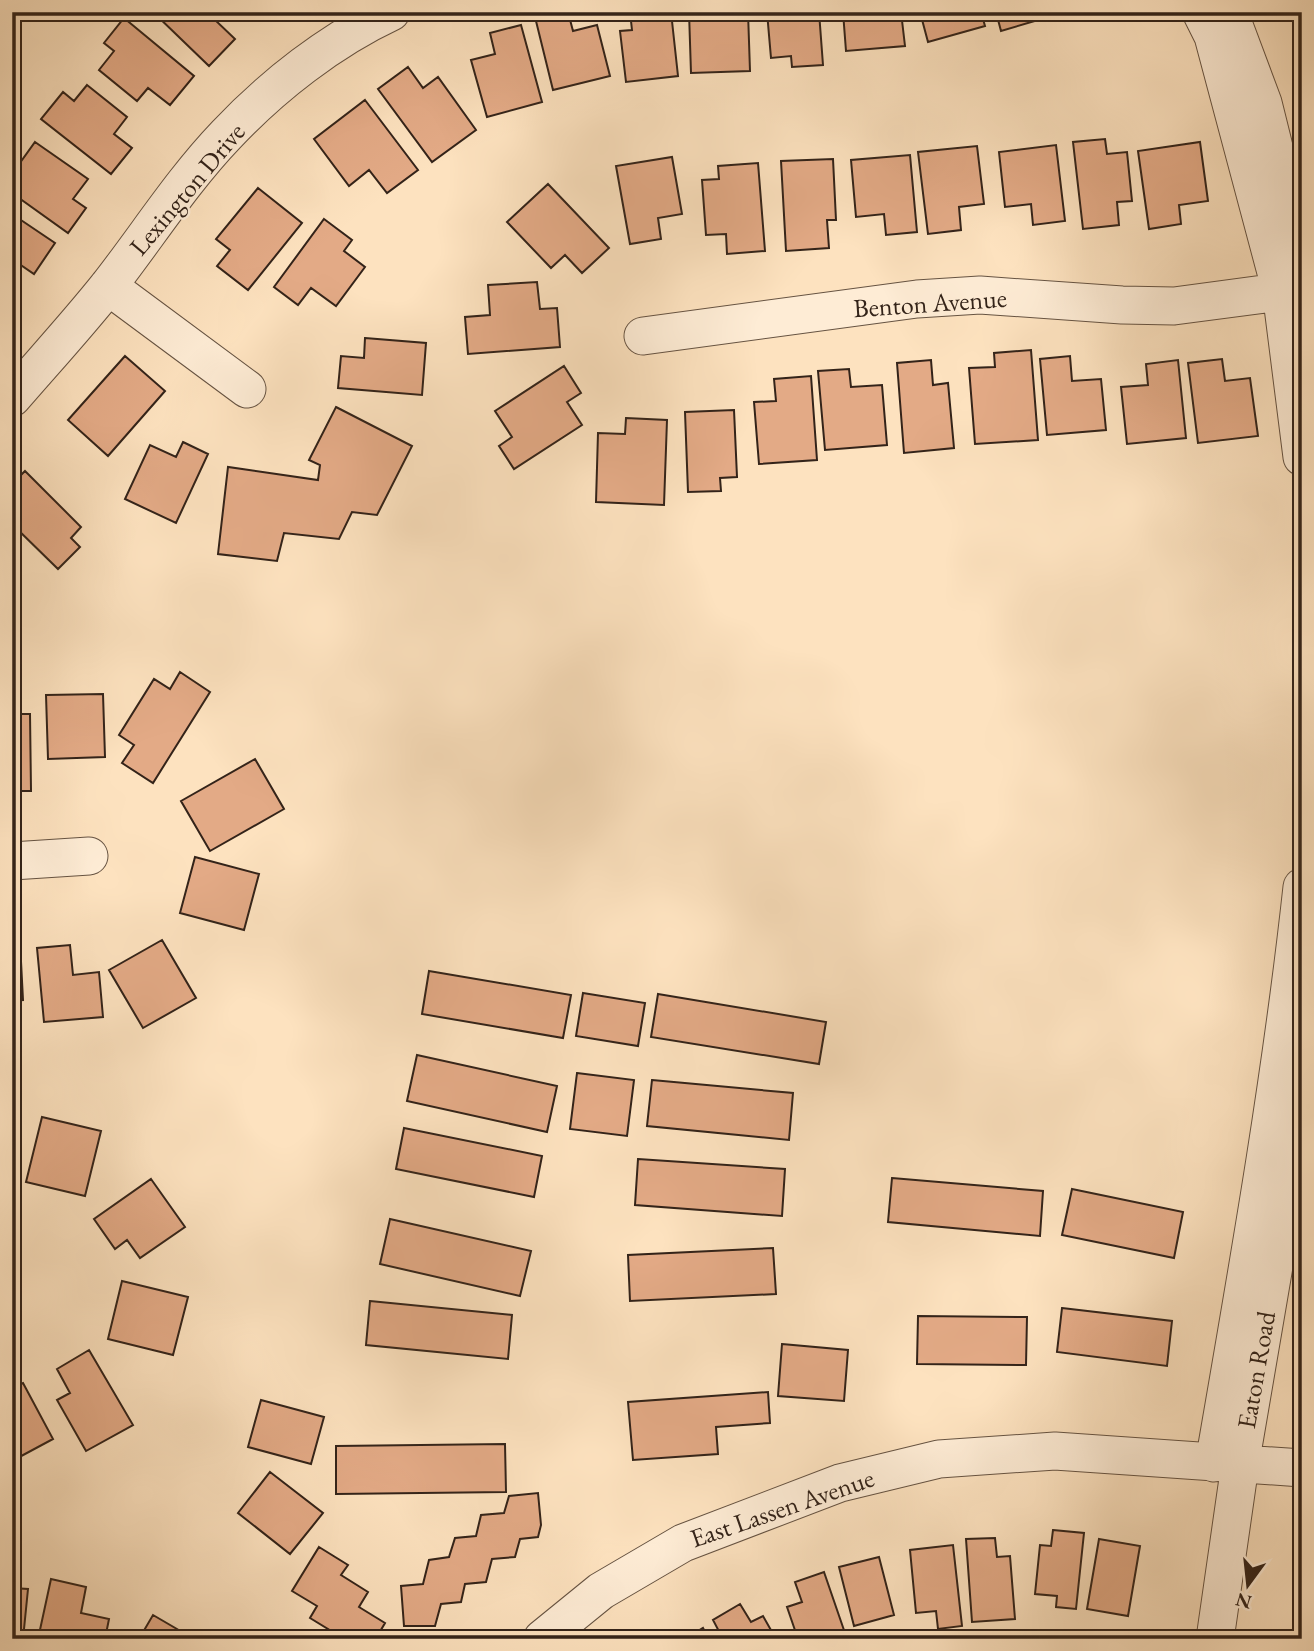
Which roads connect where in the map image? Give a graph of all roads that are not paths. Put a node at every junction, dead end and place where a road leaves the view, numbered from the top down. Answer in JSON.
{"nodes":[{"id":1,"x":391,"y":12,"type":"edge"},
{"id":2,"x":1230,"y":15,"type":"edge"},
{"id":3,"x":1302,"y":260,"type":"edge"},
{"id":4,"x":108,"y":286,"type":"junction"},
{"id":5,"x":1291,"y":290,"type":"edge"},
{"id":6,"x":643,"y":336,"type":"dead end"},
{"id":7,"x":247,"y":389,"type":"dead end"},
{"id":8,"x":12,"y":398,"type":"edge"},
{"id":9,"x":1302,"y":457,"type":"edge"},
{"id":10,"x":89,"y":856,"type":"dead end"},
{"id":11,"x":12,"y":861,"type":"edge"},
{"id":12,"x":1302,"y":887,"type":"edge"},
{"id":13,"x":1302,"y":1102,"type":"edge"},
{"id":14,"x":1227,"y":1464,"type":"junction"},
{"id":15,"x":1302,"y":1468,"type":"edge"},
{"id":16,"x":542,"y":1639,"type":"edge"},
{"id":17,"x":1215,"y":1639,"type":"edge"}],
"edges":[{"from":1,"to":4,"type":"street","name":"Lexington Drive"},
{"from":2,"to":3,"type":"street"},
{"from":2,"to":5,"type":"street"},
{"from":4,"to":7,"type":"street"},
{"from":4,"to":8,"type":"street","name":"Lexington Drive"},
{"from":5,"to":6,"type":"street","name":"Benton Avenue"},
{"from":5,"to":9,"type":"street"},
{"from":10,"to":11,"type":"street"},
{"from":12,"to":14,"type":"street"},
{"from":13,"to":14,"type":"street","name":"Eaton Road"},
{"from":14,"to":15,"type":"street","name":"East Lassen Avenue"},
{"from":14,"to":16,"type":"street","name":"East Lassen Avenue"},
{"from":14,"to":17,"type":"street","name":"Eaton Road"}]}
